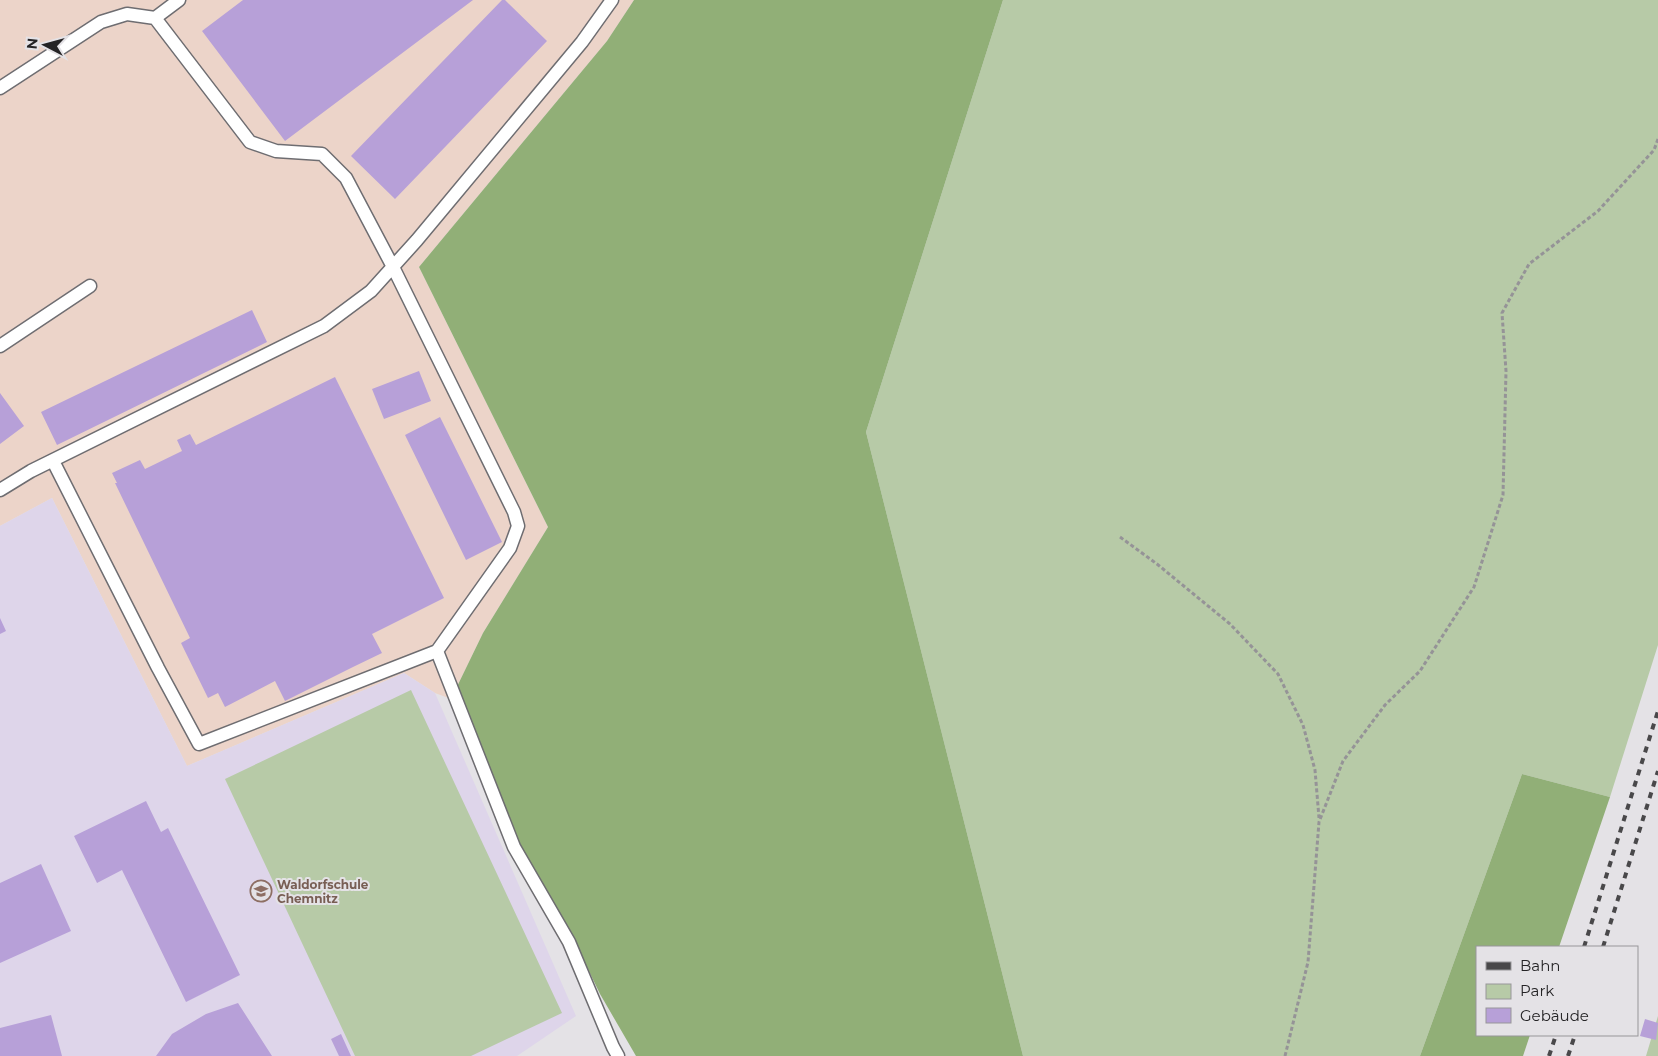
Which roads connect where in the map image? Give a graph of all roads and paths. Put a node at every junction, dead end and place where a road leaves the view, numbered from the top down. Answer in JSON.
{"nodes":[{"id":1,"x":179,"y":0,"type":"edge"},
{"id":2,"x":612,"y":0,"type":"edge"},
{"id":3,"x":154,"y":18,"type":"junction"},
{"id":4,"x":0,"y":88,"type":"edge"},
{"id":5,"x":1658,"y":139,"type":"edge"},
{"id":6,"x":393,"y":267,"type":"junction"},
{"id":7,"x":90,"y":286,"type":"dead end"},
{"id":8,"x":0,"y":346,"type":"edge"},
{"id":9,"x":53,"y":460,"type":"junction"},
{"id":10,"x":0,"y":490,"type":"edge"},
{"id":11,"x":1120,"y":537,"type":"dead end"},
{"id":12,"x":437,"y":651,"type":"junction"},
{"id":13,"x":1319,"y":822,"type":"junction"},
{"id":14,"x":618,"y":1056,"type":"edge"},
{"id":15,"x":1285,"y":1056,"type":"edge"}],
"edges":[{"from":1,"to":3,"type":"lane"},
{"from":2,"to":6,"type":"lane"},
{"from":3,"to":4,"type":"lane"},
{"from":3,"to":6,"type":"lane"},
{"from":5,"to":13,"type":"path"},
{"from":6,"to":9,"type":"lane"},
{"from":6,"to":12,"type":"lane"},
{"from":7,"to":8,"type":"lane"},
{"from":9,"to":10,"type":"lane"},
{"from":9,"to":12,"type":"lane"},
{"from":11,"to":13,"type":"path"},
{"from":12,"to":14,"type":"lane"},
{"from":13,"to":15,"type":"path"}]}
